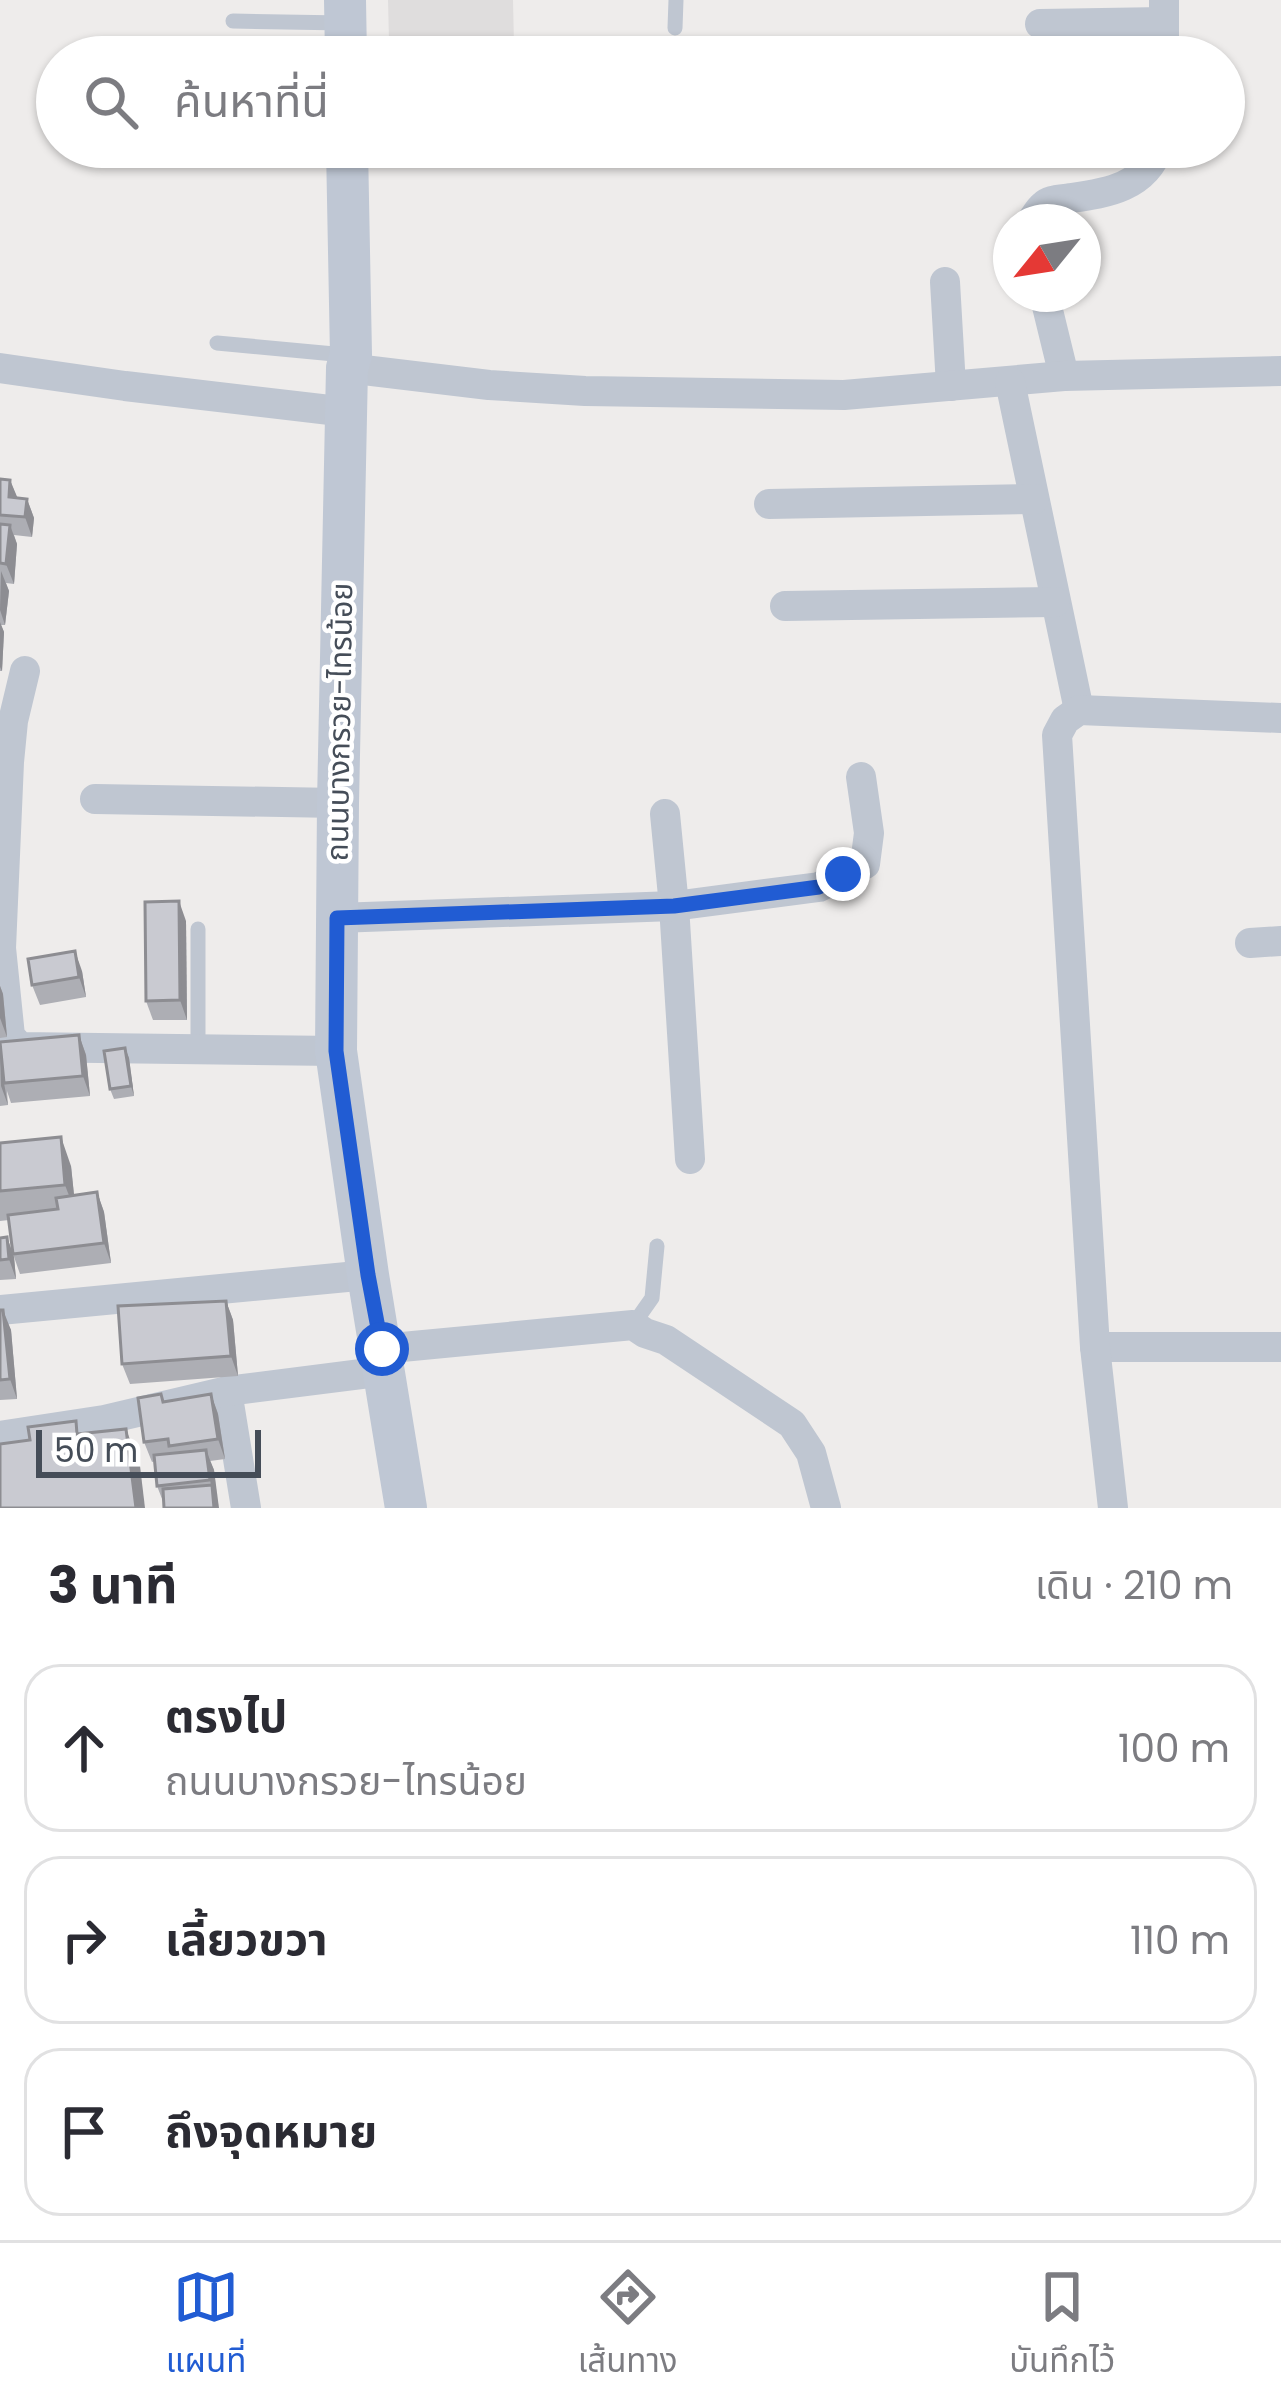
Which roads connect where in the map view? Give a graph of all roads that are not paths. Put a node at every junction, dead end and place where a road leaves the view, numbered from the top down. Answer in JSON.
{"nodes":[{"id":1,"x":676,"y":0,"type":"edge"},
{"id":2,"x":1164,"y":11,"type":"edge"},
{"id":3,"x":233,"y":21,"type":"dead end"},
{"id":4,"x":1040,"y":24,"type":"dead end"},
{"id":5,"x":346,"y":27,"type":"edge"},
{"id":6,"x":675,"y":28,"type":"dead end"},
{"id":7,"x":347,"y":168,"type":"edge"},
{"id":8,"x":1148,"y":168,"type":"edge"},
{"id":9,"x":1046,"y":204,"type":"edge"},
{"id":10,"x":945,"y":283,"type":"dead end"},
{"id":11,"x":1048,"y":312,"type":"edge"},
{"id":12,"x":217,"y":343,"type":"dead end"},
{"id":13,"x":349,"y":362,"type":"junction"},
{"id":14,"x":0,"y":368,"type":"edge"},
{"id":15,"x":1281,"y":371,"type":"edge"},
{"id":16,"x":1064,"y":376,"type":"junction"},
{"id":17,"x":1010,"y":382,"type":"junction"},
{"id":18,"x":951,"y":386,"type":"junction"},
{"id":19,"x":346,"y":412,"type":"junction"},
{"id":20,"x":1034,"y":499,"type":"junction"},
{"id":21,"x":770,"y":504,"type":"dead end"},
{"id":22,"x":1055,"y":602,"type":"junction"},
{"id":23,"x":785,"y":607,"type":"dead end"},
{"id":24,"x":25,"y":671,"type":"dead end"},
{"id":25,"x":1079,"y":710,"type":"junction"},
{"id":26,"x":1281,"y":718,"type":"edge"},
{"id":27,"x":861,"y":777,"type":"dead end"},
{"id":28,"x":95,"y":799,"type":"dead end"},
{"id":29,"x":338,"y":803,"type":"junction"},
{"id":30,"x":665,"y":814,"type":"dead end"},
{"id":31,"x":674,"y":906,"type":"junction"},
{"id":32,"x":337,"y":918,"type":"junction"},
{"id":33,"x":198,"y":929,"type":"dead end"},
{"id":34,"x":198,"y":1049,"type":"junction"},
{"id":35,"x":336,"y":1051,"type":"junction"},
{"id":36,"x":690,"y":1159,"type":"dead end"},
{"id":37,"x":657,"y":1246,"type":"dead end"},
{"id":38,"x":368,"y":1275,"type":"junction"},
{"id":39,"x":0,"y":1310,"type":"edge"},
{"id":40,"x":633,"y":1325,"type":"junction"},
{"id":41,"x":1095,"y":1347,"type":"junction"},
{"id":42,"x":1281,"y":1347,"type":"edge"},
{"id":43,"x":383,"y":1360,"type":"junction"},
{"id":44,"x":226,"y":1391,"type":"junction"},
{"id":45,"x":0,"y":1436,"type":"edge"},
{"id":46,"x":246,"y":1508,"type":"edge"},
{"id":47,"x":406,"y":1508,"type":"edge"},
{"id":48,"x":826,"y":1508,"type":"edge"},
{"id":49,"x":1113,"y":1508,"type":"edge"}],
"edges":[{"from":1,"to":6,"type":"lane"},
{"from":2,"to":4,"type":"street"},
{"from":3,"to":5,"type":"lane"},
{"from":7,"to":13,"type":"main road","name":"ถนนบางกรวย-ไทรน้อย"},
{"from":8,"to":9,"type":"street"},
{"from":10,"to":18,"type":"street"},
{"from":11,"to":16,"type":"street"},
{"from":12,"to":13,"type":"lane"},
{"from":13,"to":18,"type":"street"},
{"from":13,"to":19,"type":"main road","name":"ถนนบางกรวย-ไทรน้อย"},
{"from":14,"to":19,"type":"street"},
{"from":15,"to":16,"type":"street"},
{"from":16,"to":17,"type":"street"},
{"from":17,"to":18,"type":"street"},
{"from":17,"to":20,"type":"street"},
{"from":19,"to":29,"type":"main road","name":"ถนนบางกรวย-ไทรน้อย"},
{"from":20,"to":21,"type":"street"},
{"from":20,"to":22,"type":"street"},
{"from":22,"to":23,"type":"street"},
{"from":22,"to":25,"type":"street"},
{"from":24,"to":34,"type":"street"},
{"from":25,"to":26,"type":"street"},
{"from":25,"to":41,"type":"street"},
{"from":27,"to":31,"type":"street"},
{"from":28,"to":29,"type":"street"},
{"from":29,"to":32,"type":"main road","name":"ถนนบางกรวย-ไทรน้อย"},
{"from":30,"to":31,"type":"street"},
{"from":31,"to":32,"type":"street"},
{"from":31,"to":36,"type":"street"},
{"from":32,"to":35,"type":"main road","name":"ถนนบางกรวย-ไทรน้อย"},
{"from":33,"to":34,"type":"lane"},
{"from":34,"to":35,"type":"street"},
{"from":35,"to":38,"type":"main road","name":"ถนนบางกรวย-ไทรน้อย"},
{"from":37,"to":40,"type":"lane"},
{"from":38,"to":39,"type":"street"},
{"from":38,"to":43,"type":"main road","name":"ถนนบางกรวย-ไทรน้อย"},
{"from":40,"to":43,"type":"street"},
{"from":40,"to":48,"type":"street"},
{"from":41,"to":42,"type":"street"},
{"from":41,"to":49,"type":"street"},
{"from":43,"to":44,"type":"street"},
{"from":43,"to":47,"type":"main road","name":"ถนนบางกรวย-ไทรน้อย"},
{"from":44,"to":45,"type":"street"},
{"from":44,"to":46,"type":"street"}]}
